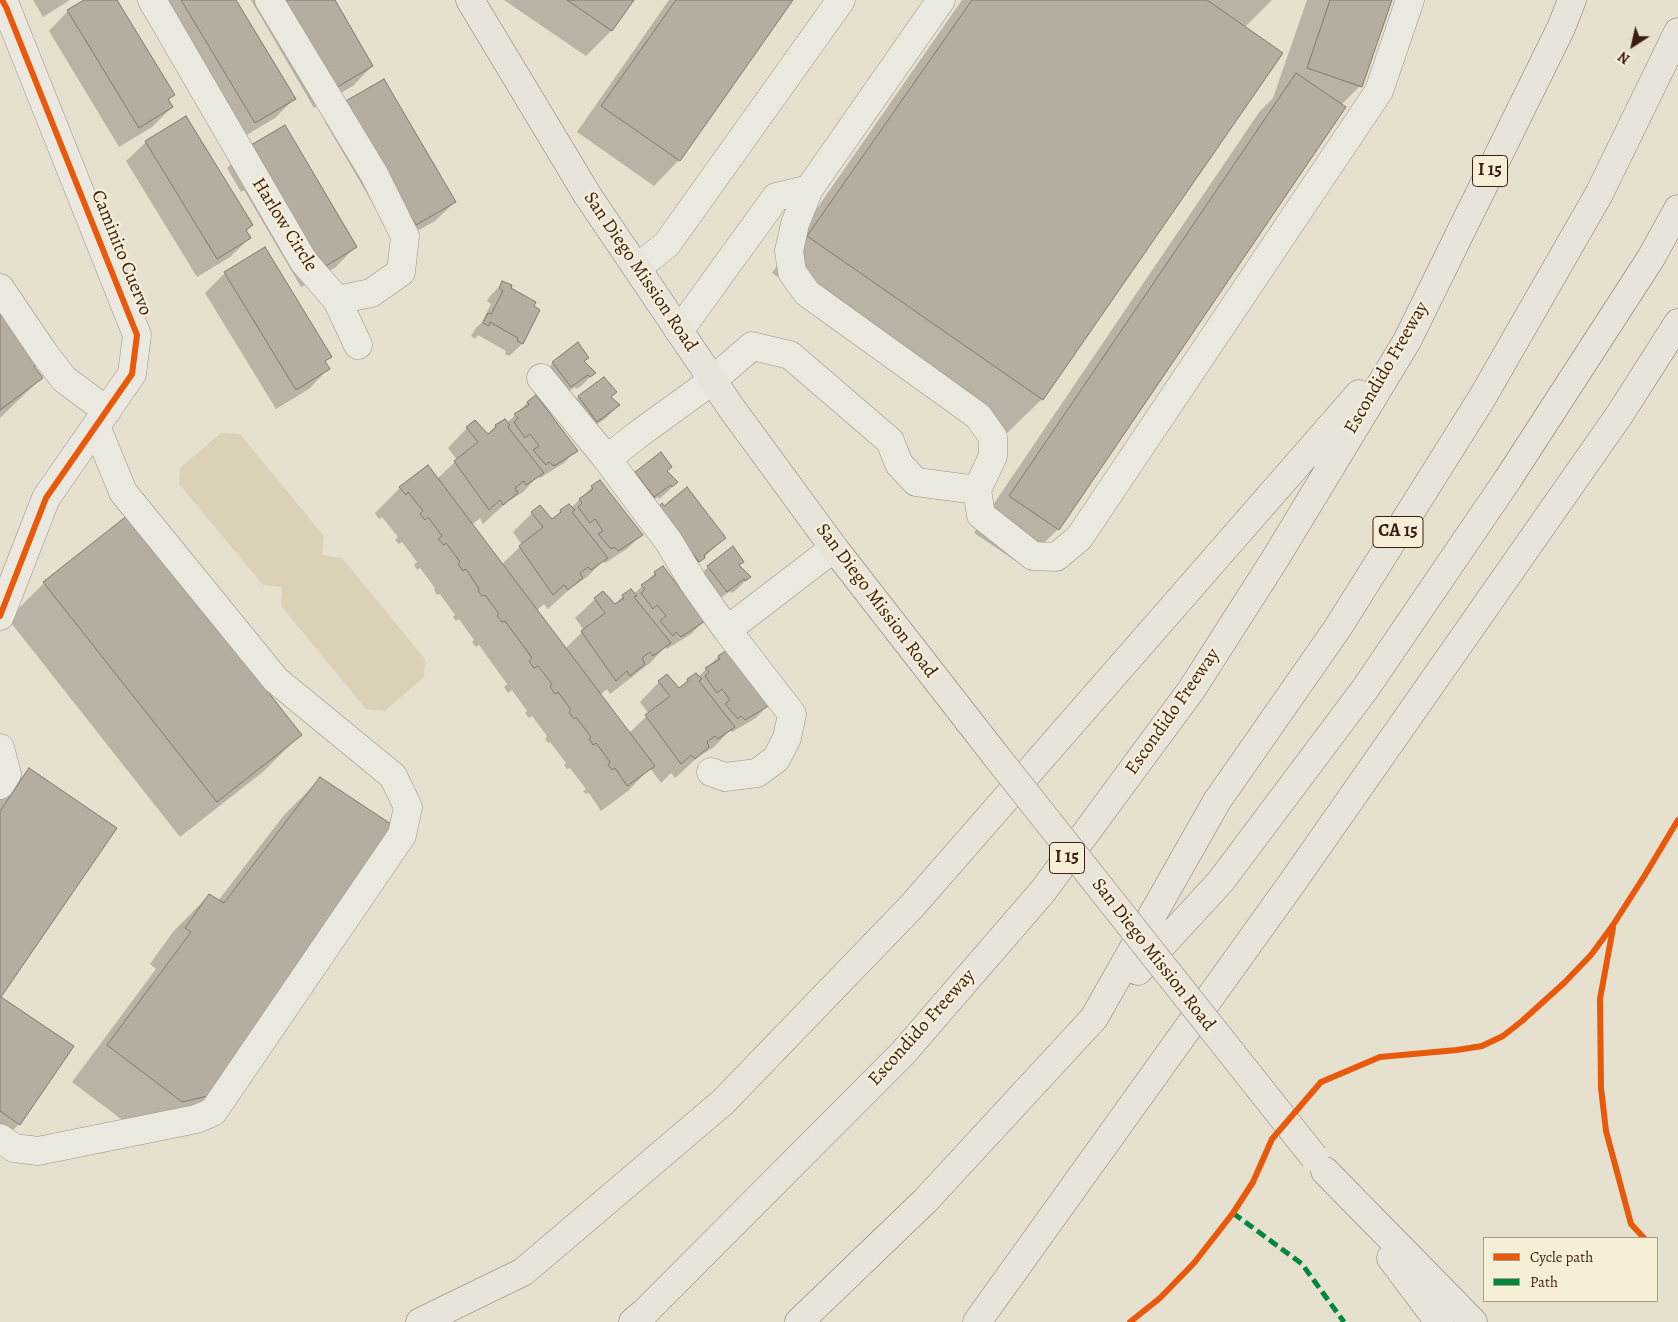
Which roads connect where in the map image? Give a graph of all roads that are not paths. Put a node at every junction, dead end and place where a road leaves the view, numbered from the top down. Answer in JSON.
{"nodes":[{"id":1,"x":2,"y":0,"type":"edge"},
{"id":2,"x":152,"y":0,"type":"edge"},
{"id":3,"x":269,"y":0,"type":"edge"},
{"id":4,"x":470,"y":0,"type":"edge"},
{"id":5,"x":841,"y":0,"type":"edge"},
{"id":6,"x":941,"y":0,"type":"edge"},
{"id":7,"x":1410,"y":0,"type":"edge"},
{"id":8,"x":1572,"y":0,"type":"edge"},
{"id":9,"x":1678,"y":32,"type":"edge"},
{"id":10,"x":809,"y":189,"type":"junction"},
{"id":11,"x":1678,"y":209,"type":"edge"},
{"id":12,"x":637,"y":268,"type":"junction"},
{"id":13,"x":0,"y":288,"type":"edge"},
{"id":14,"x":337,"y":300,"type":"junction"},
{"id":15,"x":1678,"y":323,"type":"edge"},
{"id":16,"x":680,"y":331,"type":"junction"},
{"id":17,"x":1406,"y":341,"type":"junction"},
{"id":18,"x":358,"y":346,"type":"dead end"},
{"id":19,"x":541,"y":378,"type":"dead end"},
{"id":20,"x":713,"y":380,"type":"junction"},
{"id":21,"x":102,"y":418,"type":"junction"},
{"id":22,"x":607,"y":459,"type":"junction"},
{"id":23,"x":976,"y":490,"type":"junction"},
{"id":24,"x":834,"y":548,"type":"junction"},
{"id":25,"x":0,"y":616,"type":"edge"},
{"id":26,"x":727,"y":630,"type":"junction"},
{"id":27,"x":0,"y":748,"type":"edge"},
{"id":28,"x":711,"y":772,"type":"dead end"},
{"id":29,"x":0,"y":785,"type":"edge"},
{"id":30,"x":1094,"y":1018,"type":"junction"},
{"id":31,"x":0,"y":1138,"type":"edge"},
{"id":32,"x":1320,"y":1164,"type":"junction"},
{"id":33,"x":636,"y":1318,"type":"edge"},
{"id":34,"x":420,"y":1322,"type":"edge"},
{"id":35,"x":799,"y":1322,"type":"edge"},
{"id":36,"x":977,"y":1322,"type":"edge"},
{"id":37,"x":1439,"y":1322,"type":"edge"},
{"id":38,"x":1473,"y":1322,"type":"edge"}],
"edges":[{"from":1,"to":21,"type":"street","name":"Caminito Cuervo"},
{"from":2,"to":14,"type":"street","name":"Harlow Circle"},
{"from":3,"to":14,"type":"street"},
{"from":4,"to":12,"type":"main road","name":"San Diego Mission Road"},
{"from":5,"to":12,"type":"street"},
{"from":6,"to":10,"type":"street"},
{"from":7,"to":23,"type":"street"},
{"from":8,"to":17,"type":"main road","name":"Escondido Freeway","number":"I 15"},
{"from":9,"to":30,"type":"main road","number":"CA 15"},
{"from":10,"to":16,"type":"street"},
{"from":10,"to":23,"type":"street"},
{"from":11,"to":30,"type":"main road"},
{"from":12,"to":16,"type":"main road","name":"San Diego Mission Road"},
{"from":13,"to":21,"type":"street"},
{"from":14,"to":18,"type":"street","name":"Harlow Circle"},
{"from":15,"to":36,"type":"main road"},
{"from":16,"to":20,"type":"main road","name":"San Diego Mission Road"},
{"from":17,"to":33,"type":"main road","name":"Escondido Freeway","number":"I 15"},
{"from":17,"to":34,"type":"main road"},
{"from":19,"to":22,"type":"street"},
{"from":20,"to":22,"type":"street"},
{"from":20,"to":23,"type":"street"},
{"from":20,"to":24,"type":"main road","name":"San Diego Mission Road"},
{"from":21,"to":25,"type":"street","name":"Caminito Cuervo"},
{"from":21,"to":31,"type":"street"},
{"from":22,"to":26,"type":"street"},
{"from":24,"to":26,"type":"street"},
{"from":24,"to":32,"type":"main road","name":"San Diego Mission Road","bridge":true},
{"from":26,"to":28,"type":"street"},
{"from":27,"to":29,"type":"street"},
{"from":30,"to":35,"type":"main road"},
{"from":32,"to":37,"type":"main road","name":"San Diego Mission Road"},
{"from":32,"to":38,"type":"main road","name":"San Diego Mission Road"}]}
